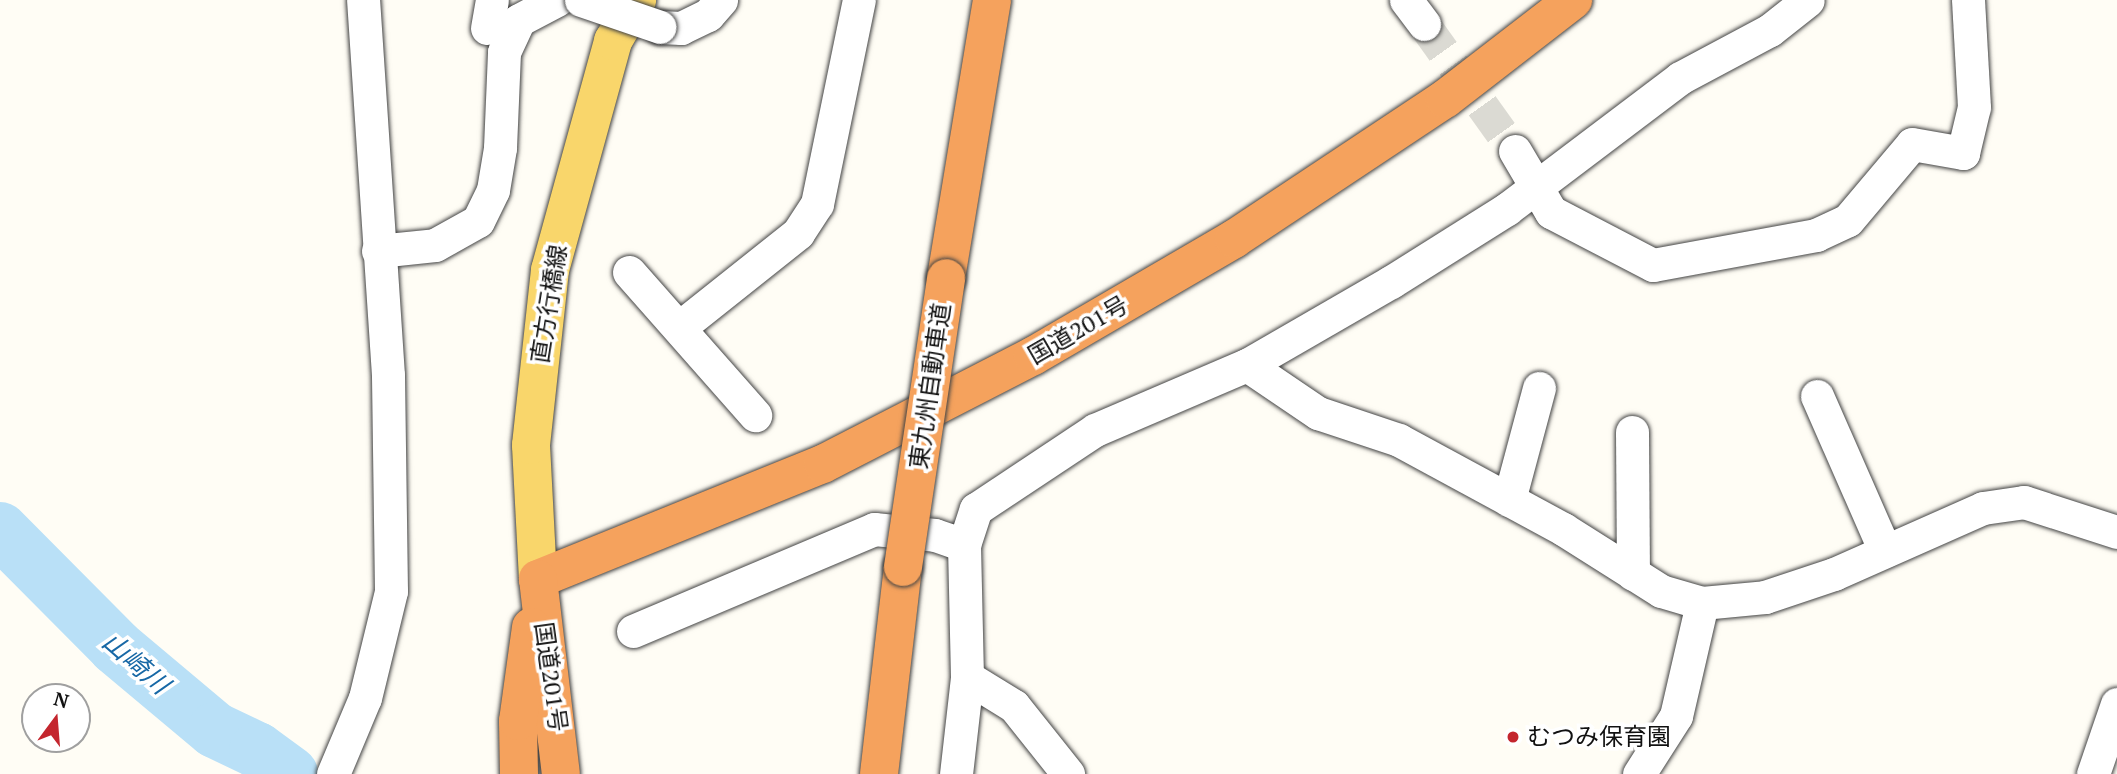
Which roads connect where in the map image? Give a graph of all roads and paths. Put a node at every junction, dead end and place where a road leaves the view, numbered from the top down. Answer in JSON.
{"nodes":[{"id":1,"x":363,"y":0,"type":"edge"},
{"id":2,"x":557,"y":0,"type":"edge"},
{"id":3,"x":581,"y":0,"type":"edge"},
{"id":4,"x":721,"y":0,"type":"edge"},
{"id":5,"x":859,"y":0,"type":"edge"},
{"id":6,"x":992,"y":0,"type":"edge"},
{"id":7,"x":1573,"y":0,"type":"edge"},
{"id":8,"x":1808,"y":0,"type":"edge"},
{"id":9,"x":1968,"y":0,"type":"edge"},
{"id":10,"x":649,"y":13,"type":"edge"},
{"id":11,"x":1515,"y":151,"type":"tunnel mouth"},
{"id":12,"x":1536,"y":188,"type":"junction"},
{"id":13,"x":378,"y":251,"type":"junction"},
{"id":14,"x":629,"y":272,"type":"dead end"},
{"id":15,"x":680,"y":327,"type":"junction"},
{"id":16,"x":1247,"y":365,"type":"junction"},
{"id":17,"x":1539,"y":388,"type":"dead end"},
{"id":18,"x":1817,"y":396,"type":"dead end"},
{"id":19,"x":755,"y":415,"type":"dead end"},
{"id":20,"x":1632,"y":432,"type":"dead end"},
{"id":21,"x":1509,"y":500,"type":"junction"},
{"id":22,"x":2117,"y":532,"type":"edge"},
{"id":23,"x":964,"y":545,"type":"junction"},
{"id":24,"x":1885,"y":551,"type":"junction"},
{"id":25,"x":1633,"y":574,"type":"junction"},
{"id":26,"x":538,"y":579,"type":"junction"},
{"id":27,"x":1702,"y":603,"type":"junction"},
{"id":28,"x":634,"y":631,"type":"dead end"},
{"id":29,"x":967,"y":677,"type":"junction"},
{"id":30,"x":2117,"y":704,"type":"edge"},
{"id":31,"x":333,"y":774,"type":"edge"},
{"id":32,"x":519,"y":774,"type":"edge"},
{"id":33,"x":561,"y":774,"type":"edge"},
{"id":34,"x":879,"y":774,"type":"edge"},
{"id":35,"x":956,"y":774,"type":"edge"},
{"id":36,"x":1068,"y":774,"type":"edge"},
{"id":37,"x":1639,"y":774,"type":"edge"},
{"id":38,"x":2093,"y":774,"type":"edge"}],
"edges":[{"from":1,"to":13,"type":"street"},
{"from":2,"to":13,"type":"street"},
{"from":3,"to":10,"type":"street","bridge":true},
{"from":4,"to":10,"type":"street"},
{"from":5,"to":15,"type":"street"},
{"from":6,"to":34,"type":"highway","name":"東九州自動車道","bridge":true},
{"from":7,"to":26,"type":"highway","name":"国道201号"},
{"from":8,"to":12,"type":"street"},
{"from":9,"to":12,"type":"street"},
{"from":10,"to":26,"type":"main road","name":"直方行橋線"},
{"from":11,"to":12,"type":"street"},
{"from":12,"to":16,"type":"street"},
{"from":13,"to":31,"type":"street"},
{"from":14,"to":15,"type":"street"},
{"from":15,"to":19,"type":"street"},
{"from":16,"to":21,"type":"street"},
{"from":16,"to":23,"type":"street"},
{"from":17,"to":21,"type":"street"},
{"from":18,"to":24,"type":"street"},
{"from":20,"to":25,"type":"street"},
{"from":21,"to":25,"type":"street"},
{"from":22,"to":24,"type":"street"},
{"from":23,"to":28,"type":"street"},
{"from":23,"to":29,"type":"street"},
{"from":24,"to":27,"type":"street"},
{"from":25,"to":27,"type":"street"},
{"from":26,"to":32,"type":"highway","name":"国道201号"},
{"from":26,"to":33,"type":"highway","name":"国道201号"},
{"from":27,"to":37,"type":"street"},
{"from":29,"to":35,"type":"street"},
{"from":29,"to":36,"type":"street"},
{"from":30,"to":38,"type":"street"}]}
